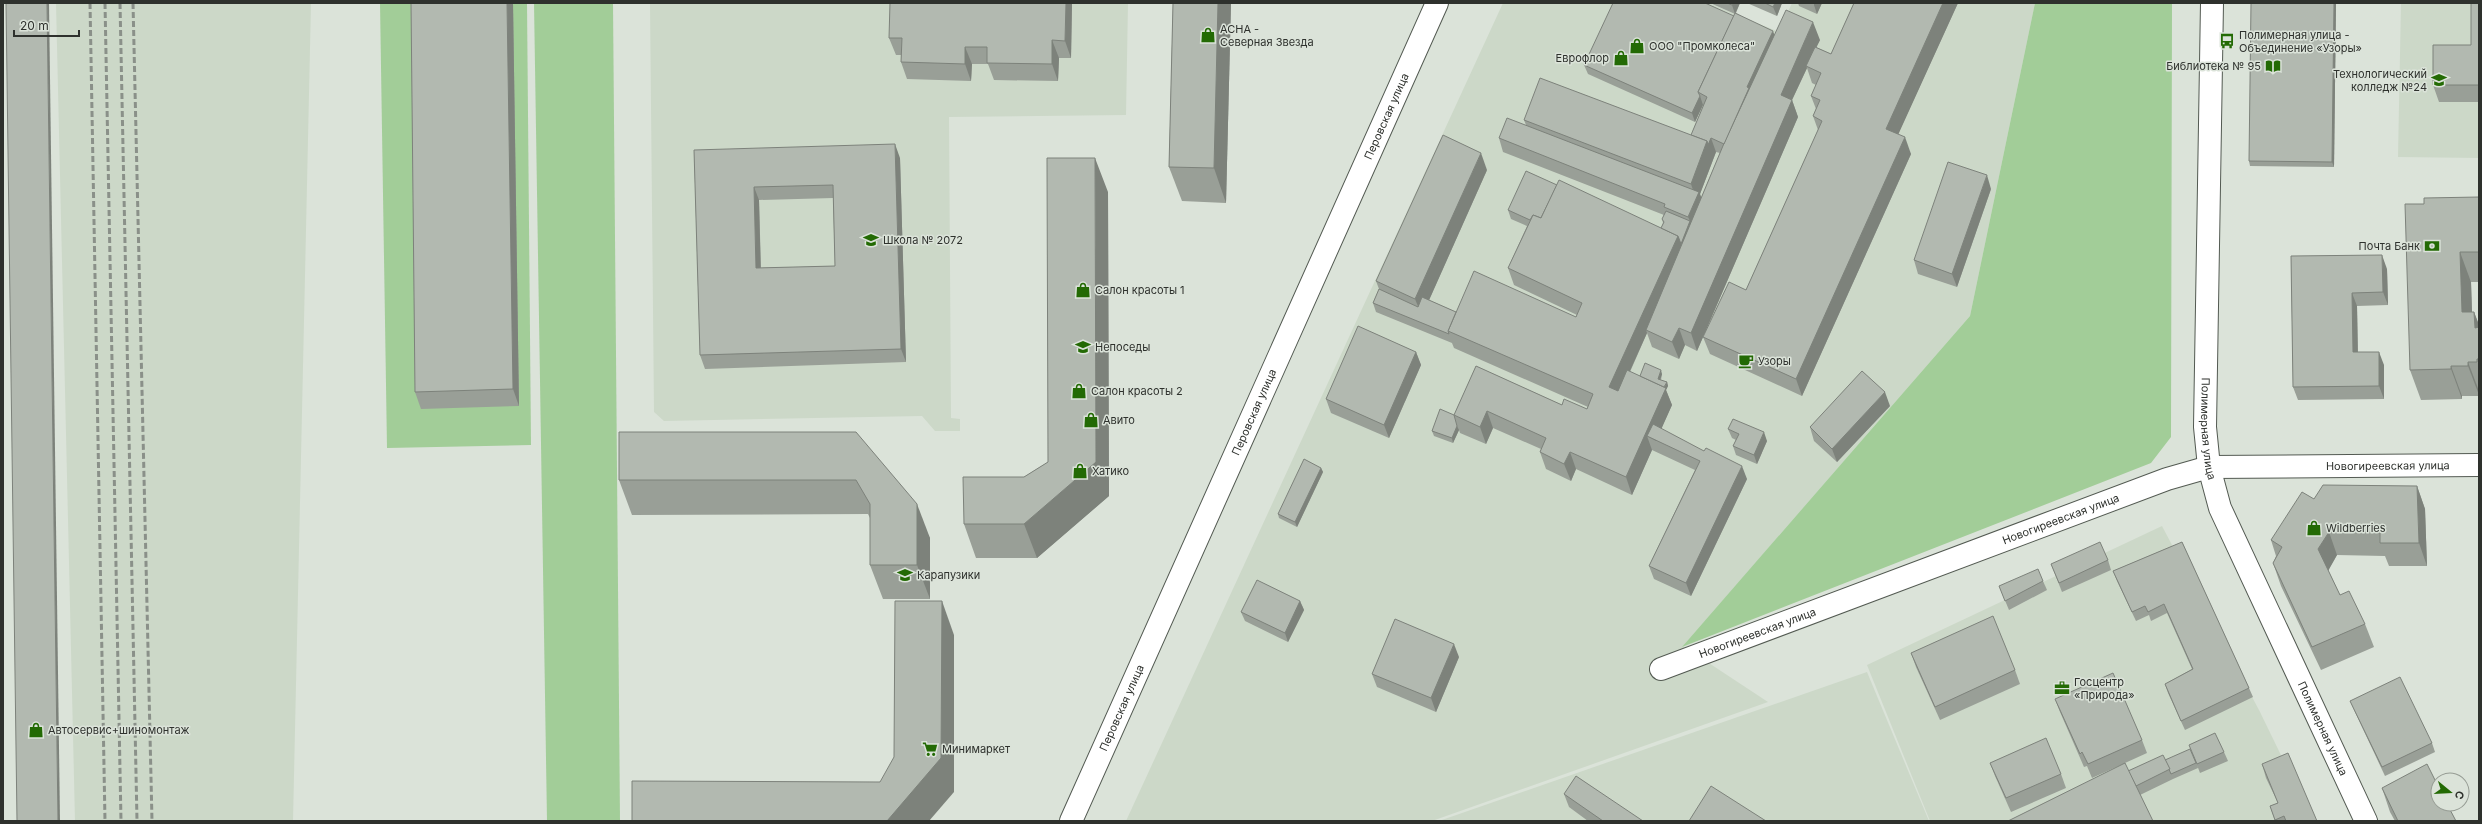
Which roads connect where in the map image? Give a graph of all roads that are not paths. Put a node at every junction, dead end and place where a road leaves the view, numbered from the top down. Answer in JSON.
{"nodes":[{"id":1,"x":1437,"y":3,"type":"edge"},
{"id":2,"x":2212,"y":3,"type":"edge"},
{"id":3,"x":2479,"y":465,"type":"edge"},
{"id":4,"x":2209,"y":467,"type":"junction"},
{"id":5,"x":1661,"y":669,"type":"dead end"},
{"id":6,"x":1071,"y":821,"type":"edge"},
{"id":7,"x":2366,"y":821,"type":"edge"}],
"edges":[{"from":1,"to":6,"type":"street","name":"Перовская улица"},
{"from":2,"to":4,"type":"street","name":"Полимерная улица"},
{"from":3,"to":4,"type":"street","name":"Новогиреевская улица"},
{"from":4,"to":5,"type":"street","name":"Новогиреевская улица"},
{"from":4,"to":7,"type":"street","name":"Полимерная улица"}]}
